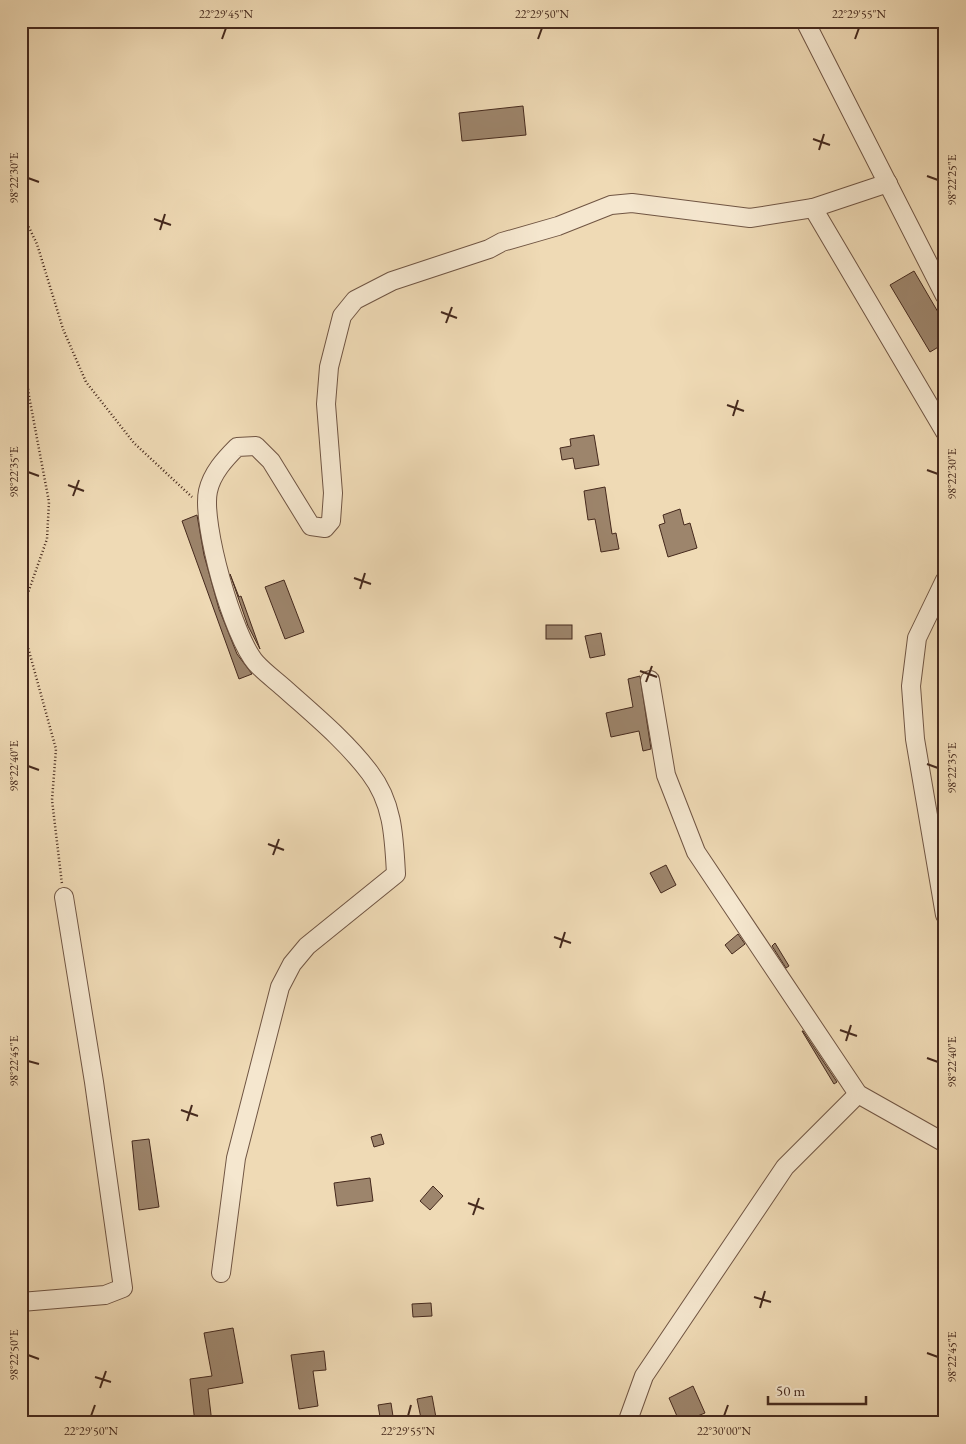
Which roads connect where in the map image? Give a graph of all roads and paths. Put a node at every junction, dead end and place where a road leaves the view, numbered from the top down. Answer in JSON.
{"nodes":[{"id":1,"x":805,"y":21,"type":"edge"},
{"id":2,"x":888,"y":183,"type":"junction"},
{"id":3,"x":813,"y":208,"type":"junction"},
{"id":4,"x":21,"y":211,"type":"edge"},
{"id":5,"x":945,"y":296,"type":"edge"},
{"id":6,"x":21,"y":337,"type":"edge"},
{"id":7,"x":945,"y":432,"type":"edge"},
{"id":8,"x":207,"y":509,"type":"junction"},
{"id":9,"x":945,"y":580,"type":"edge"},
{"id":10,"x":650,"y":680,"type":"dead end"},
{"id":11,"x":64,"y":897,"type":"joint"},
{"id":12,"x":945,"y":915,"type":"edge"},
{"id":13,"x":858,"y":1094,"type":"junction"},
{"id":14,"x":945,"y":1144,"type":"edge"},
{"id":15,"x":221,"y":1273,"type":"dead end"},
{"id":16,"x":21,"y":1302,"type":"edge"},
{"id":17,"x":627,"y":1423,"type":"edge"}],
"edges":[{"from":1,"to":2,"type":"street"},
{"from":2,"to":3,"type":"street"},
{"from":2,"to":5,"type":"street"},
{"from":3,"to":7,"type":"street"},
{"from":3,"to":8,"type":"street"},
{"from":4,"to":8,"type":"path"},
{"from":6,"to":11,"type":"path"},
{"from":8,"to":15,"type":"street"},
{"from":9,"to":12,"type":"street"},
{"from":10,"to":13,"type":"street"},
{"from":11,"to":16,"type":"street"},
{"from":13,"to":14,"type":"street"},
{"from":13,"to":17,"type":"street"}]}
